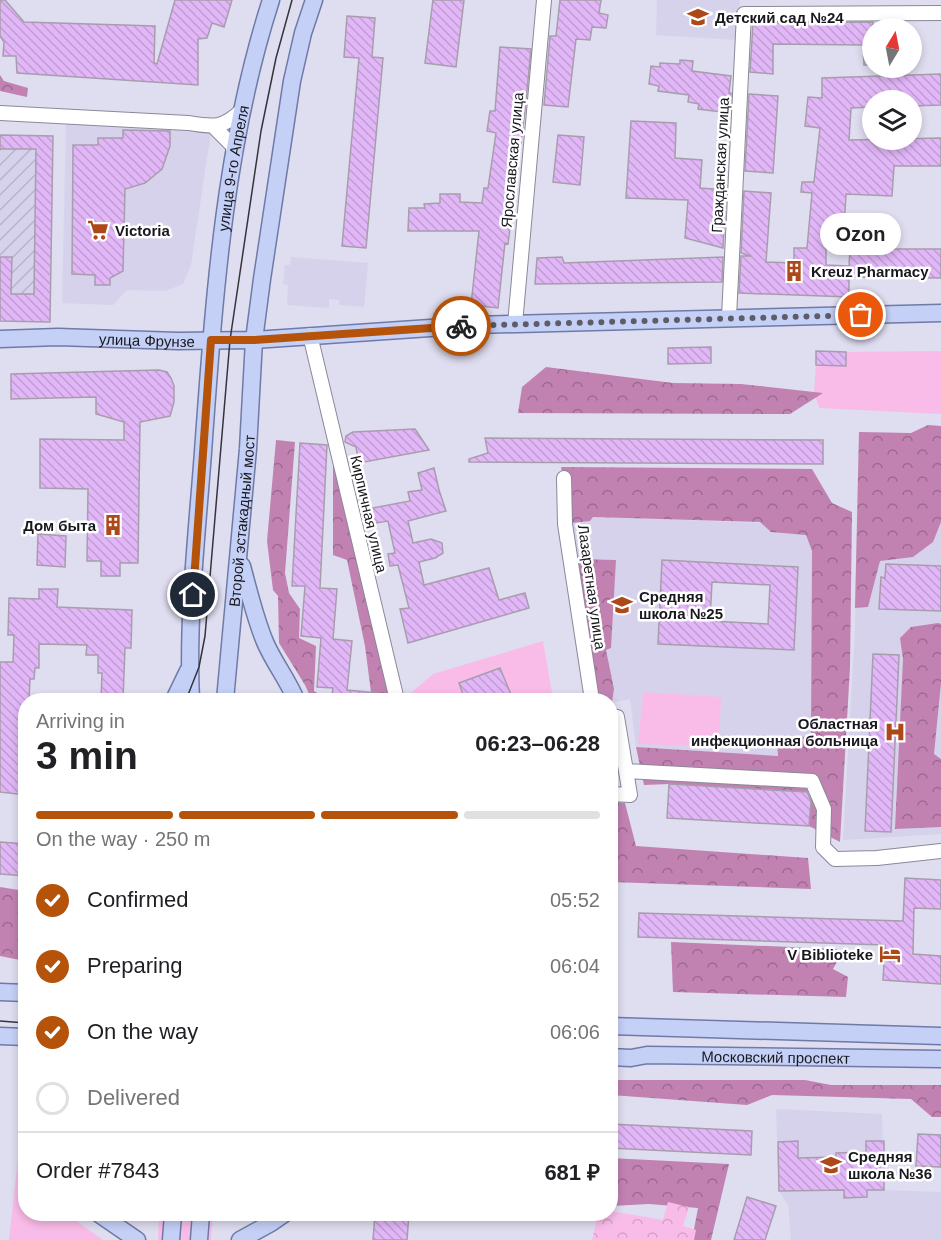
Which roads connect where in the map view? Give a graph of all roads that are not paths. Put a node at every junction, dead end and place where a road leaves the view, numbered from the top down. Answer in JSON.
{"nodes":[{"id":1,"x":271,"y":0,"type":"edge"},
{"id":2,"x":314,"y":0,"type":"edge"},
{"id":3,"x":544,"y":0,"type":"edge"},
{"id":4,"x":941,"y":13,"type":"edge"},
{"id":5,"x":242,"y":110,"type":"junction"},
{"id":6,"x":0,"y":113,"type":"edge"},
{"id":7,"x":214,"y":127,"type":"junction"},
{"id":8,"x":235,"y":154,"type":"junction"},
{"id":9,"x":941,"y":313,"type":"edge"},
{"id":10,"x":729,"y":318,"type":"junction"},
{"id":11,"x":515,"y":324,"type":"junction"},
{"id":12,"x":310,"y":335,"type":"junction"},
{"id":13,"x":0,"y":339,"type":"edge"},
{"id":14,"x":211,"y":340,"type":"junction"},
{"id":15,"x":254,"y":340,"type":"junction"},
{"id":16,"x":564,"y":478,"type":"dead end"},
{"id":17,"x":240,"y":555,"type":"junction"},
{"id":18,"x":189,"y":667,"type":"junction"},
{"id":19,"x":177,"y":693,"type":"edge"},
{"id":20,"x":191,"y":693,"type":"edge"},
{"id":21,"x":226,"y":693,"type":"edge"},
{"id":22,"x":293,"y":693,"type":"edge"},
{"id":23,"x":395,"y":693,"type":"edge"},
{"id":24,"x":591,"y":693,"type":"edge"},
{"id":25,"x":618,"y":735,"type":"edge"},
{"id":26,"x":626,"y":771,"type":"junction"},
{"id":27,"x":618,"y":794,"type":"edge"},
{"id":28,"x":941,"y":851,"type":"edge"},
{"id":29,"x":0,"y":992,"type":"edge"},
{"id":30,"x":18,"y":993,"type":"edge"},
{"id":31,"x":618,"y":1026,"type":"edge"},
{"id":32,"x":649,"y":1027,"type":"junction"},
{"id":33,"x":0,"y":1036,"type":"edge"},
{"id":34,"x":941,"y":1036,"type":"edge"},
{"id":35,"x":18,"y":1037,"type":"edge"},
{"id":36,"x":647,"y":1055,"type":"junction"},
{"id":37,"x":618,"y":1057,"type":"edge"},
{"id":38,"x":941,"y":1059,"type":"edge"},
{"id":39,"x":109,"y":1221,"type":"edge"},
{"id":40,"x":172,"y":1221,"type":"edge"},
{"id":41,"x":200,"y":1221,"type":"edge"},
{"id":42,"x":274,"y":1221,"type":"edge"},
{"id":43,"x":137,"y":1240,"type":"edge"},
{"id":44,"x":171,"y":1240,"type":"edge"},
{"id":45,"x":199,"y":1240,"type":"edge"},
{"id":46,"x":240,"y":1240,"type":"edge"}],
"edges":[{"from":1,"to":5,"type":"main road","name":"улица 9-го Апреля"},
{"from":2,"to":15,"type":"main road"},
{"from":3,"to":11,"type":"street","name":"Ярославская улица"},
{"from":4,"to":10,"type":"street","name":"Гражданская улица"},
{"from":5,"to":7,"type":"street"},
{"from":5,"to":8,"type":"main road","name":"улица 9-го Апреля"},
{"from":6,"to":7,"type":"street"},
{"from":7,"to":8,"type":"street"},
{"from":8,"to":14,"type":"main road","name":"улица 9-го Апреля"},
{"from":9,"to":10,"type":"main road","name":"улица Фрунзе"},
{"from":10,"to":11,"type":"main road","name":"улица Фрунзе"},
{"from":11,"to":12,"type":"main road","name":"улица Фрунзе"},
{"from":12,"to":15,"type":"main road","name":"улица Фрунзе"},
{"from":12,"to":23,"type":"street","name":"Кирпичная улица"},
{"from":13,"to":14,"type":"main road","name":"улица Фрунзе"},
{"from":14,"to":15,"type":"main road","name":"улица Фрунзе"},
{"from":14,"to":18,"type":"main road"},
{"from":15,"to":17,"type":"main road","name":"Второй эстакадный мост"},
{"from":16,"to":24,"type":"street","name":"Лазаретная улица"},
{"from":17,"to":21,"type":"main road","name":"Второй эстакадный мост"},
{"from":17,"to":22,"type":"main road"},
{"from":18,"to":19,"type":"main road"},
{"from":18,"to":20,"type":"main road"},
{"from":25,"to":26,"type":"street"},
{"from":26,"to":27,"type":"street"},
{"from":26,"to":28,"type":"street"},
{"from":29,"to":30,"type":"main road"},
{"from":31,"to":32,"type":"main road","name":"Московский проспект"},
{"from":32,"to":34,"type":"main road","name":"Московский проспект"},
{"from":32,"to":36,"type":"main road"},
{"from":33,"to":35,"type":"main road"},
{"from":36,"to":37,"type":"main road","name":"Московский проспект"},
{"from":36,"to":38,"type":"main road","name":"Московский проспект"},
{"from":39,"to":43,"type":"main road"},
{"from":40,"to":44,"type":"main road"},
{"from":41,"to":45,"type":"main road"},
{"from":42,"to":46,"type":"main road"}]}
